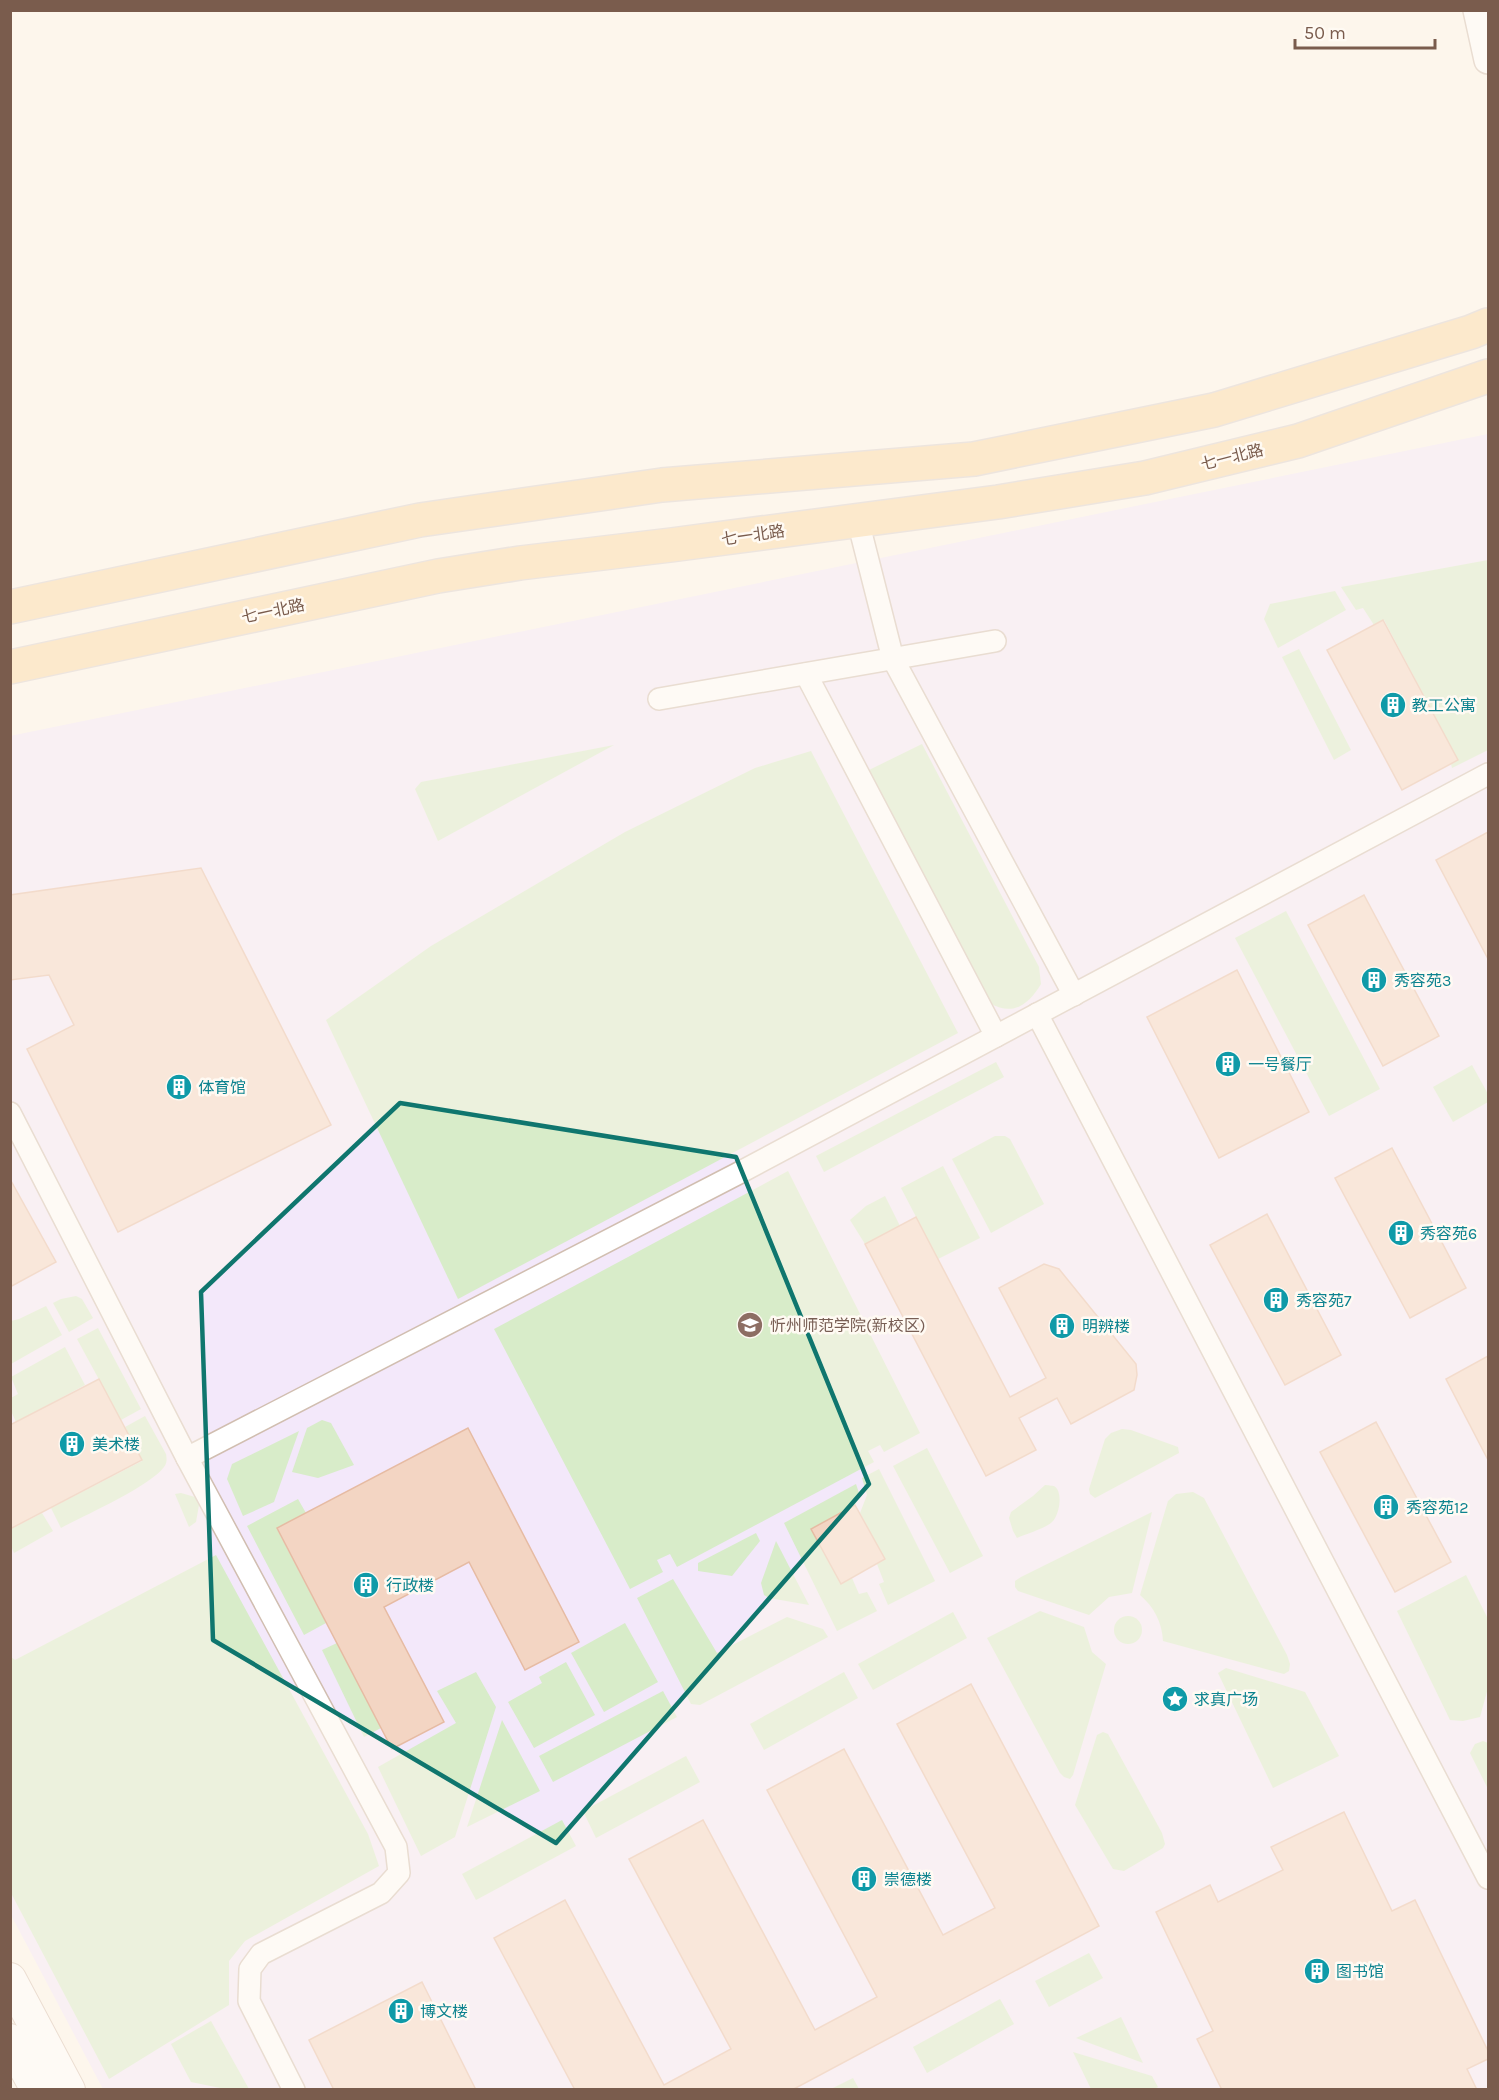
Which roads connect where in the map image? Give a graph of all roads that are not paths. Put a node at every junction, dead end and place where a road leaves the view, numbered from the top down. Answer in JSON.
{"nodes":[{"id":1,"x":1477,"y":10,"type":"edge"},
{"id":2,"x":1488,"y":60,"type":"edge"},
{"id":3,"x":1488,"y":325,"type":"edge"},
{"id":4,"x":1488,"y":376,"type":"edge"},
{"id":5,"x":858,"y":520,"type":"junction"},
{"id":6,"x":10,"y":607,"type":"edge"},
{"id":7,"x":995,"y":641,"type":"dead end"},
{"id":8,"x":893,"y":660,"type":"junction"},
{"id":9,"x":10,"y":667,"type":"edge"},
{"id":10,"x":806,"y":674,"type":"junction"},
{"id":11,"x":659,"y":699,"type":"dead end"},
{"id":12,"x":1488,"y":774,"type":"edge"},
{"id":13,"x":1074,"y":995,"type":"junction"},
{"id":14,"x":1037,"y":1014,"type":"junction"},
{"id":15,"x":996,"y":1036,"type":"junction"},
{"id":16,"x":10,"y":1113,"type":"edge"},
{"id":17,"x":187,"y":1458,"type":"junction"},
{"id":18,"x":1488,"y":1878,"type":"edge"},
{"id":19,"x":10,"y":1979,"type":"edge"},
{"id":20,"x":10,"y":2040,"type":"edge"},
{"id":21,"x":37,"y":2090,"type":"edge"},
{"id":22,"x":69,"y":2090,"type":"edge"},
{"id":23,"x":294,"y":2090,"type":"edge"}],
"edges":[{"from":1,"to":2,"type":"street"},
{"from":3,"to":6,"type":"main road"},
{"from":4,"to":5,"type":"main road","name":"七一北路"},
{"from":5,"to":8,"type":"street"},
{"from":5,"to":9,"type":"main road","name":"七一北路"},
{"from":7,"to":8,"type":"street"},
{"from":8,"to":10,"type":"street"},
{"from":8,"to":13,"type":"street"},
{"from":10,"to":11,"type":"street"},
{"from":10,"to":15,"type":"street"},
{"from":12,"to":13,"type":"street"},
{"from":13,"to":14,"type":"street"},
{"from":14,"to":15,"type":"street"},
{"from":14,"to":18,"type":"street"},
{"from":15,"to":17,"type":"street"},
{"from":16,"to":17,"type":"street"},
{"from":17,"to":23,"type":"street"},
{"from":19,"to":22,"type":"main road"},
{"from":20,"to":21,"type":"main road"}]}
